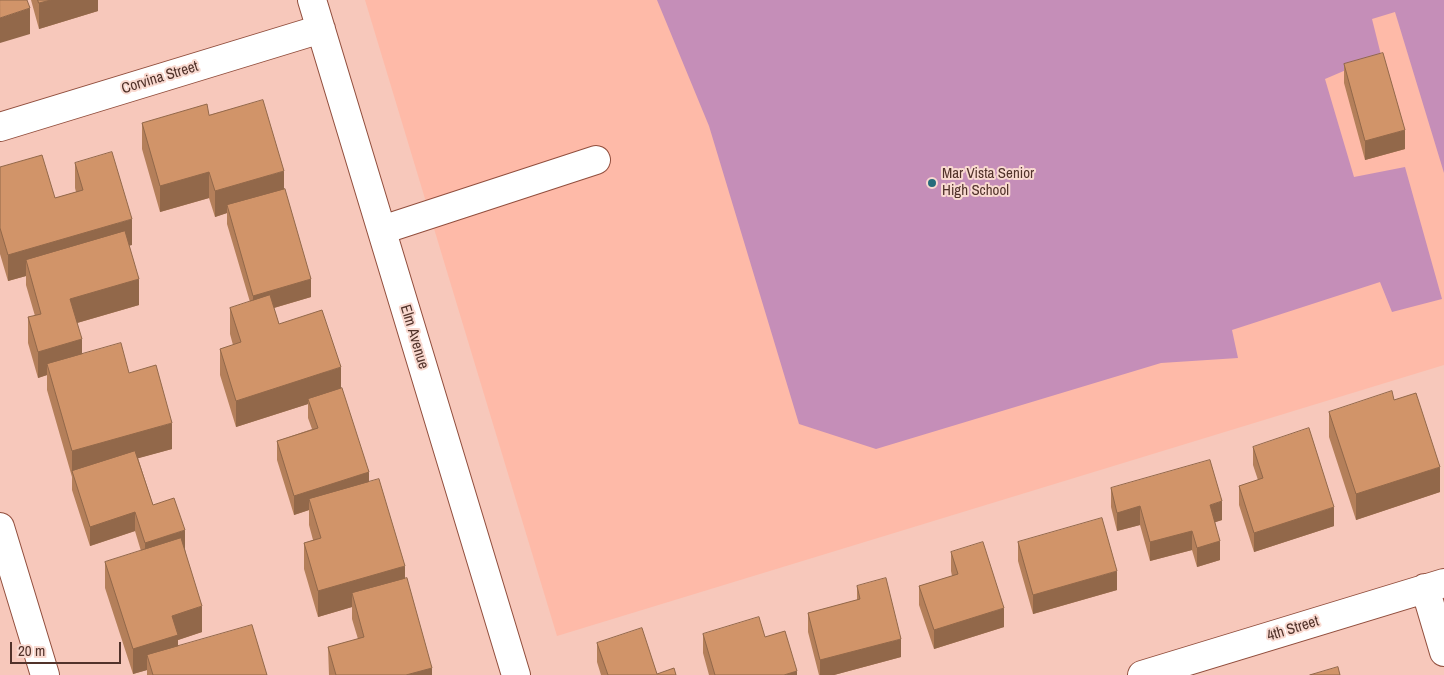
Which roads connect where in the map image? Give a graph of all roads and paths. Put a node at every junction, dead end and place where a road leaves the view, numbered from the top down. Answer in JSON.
{"nodes":[{"id":1,"x":312,"y":0,"type":"edge"},
{"id":2,"x":321,"y":29,"type":"junction"},
{"id":3,"x":0,"y":127,"type":"edge"},
{"id":4,"x":596,"y":160,"type":"dead end"},
{"id":5,"x":382,"y":230,"type":"junction"},
{"id":6,"x":0,"y":527,"type":"edge"},
{"id":7,"x":1435,"y":586,"type":"edge"},
{"id":8,"x":1444,"y":652,"type":"edge"},
{"id":9,"x":45,"y":675,"type":"edge"},
{"id":10,"x":516,"y":675,"type":"edge"},
{"id":11,"x":1142,"y":675,"type":"edge"}],
"edges":[{"from":1,"to":2,"type":"street","name":"Elm Avenue"},
{"from":2,"to":3,"type":"street","name":"Corvina Street"},
{"from":2,"to":5,"type":"street","name":"Elm Avenue"},
{"from":4,"to":5,"type":"street"},
{"from":5,"to":10,"type":"street","name":"Elm Avenue"},
{"from":6,"to":9,"type":"street"},
{"from":7,"to":8,"type":"street"},
{"from":7,"to":11,"type":"street","name":"4th Street"}]}
